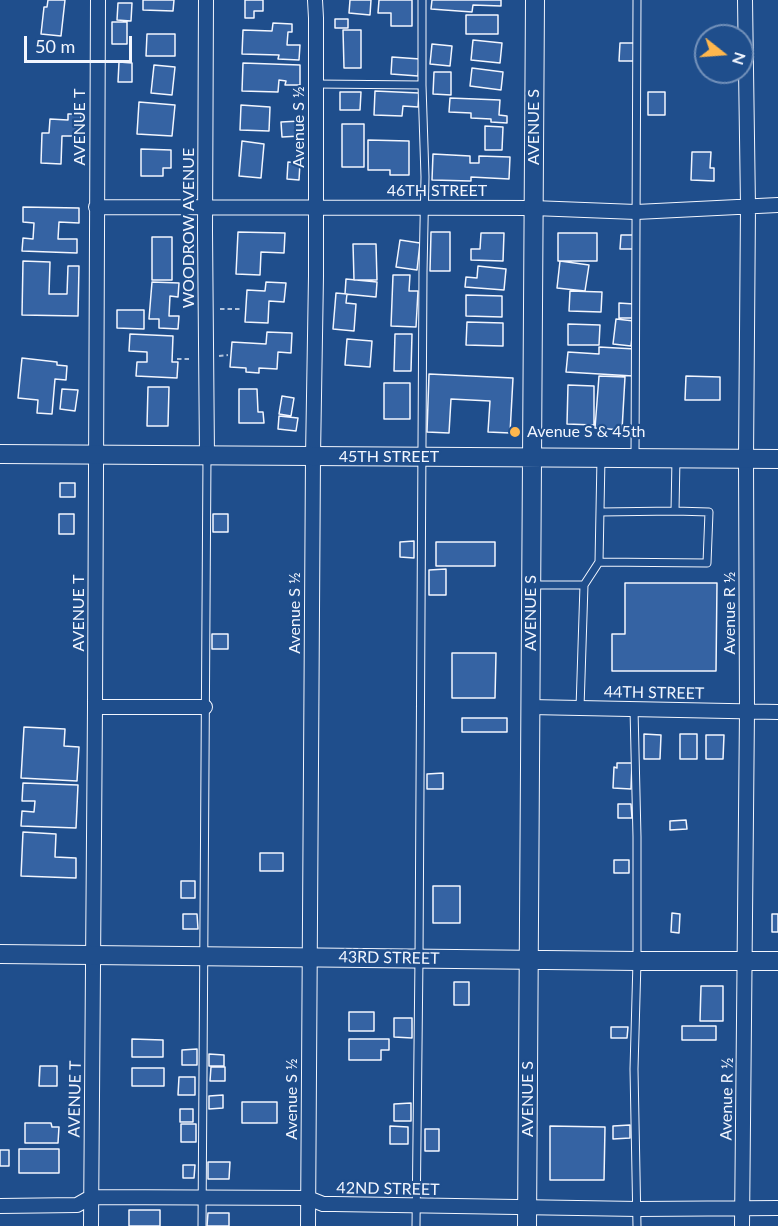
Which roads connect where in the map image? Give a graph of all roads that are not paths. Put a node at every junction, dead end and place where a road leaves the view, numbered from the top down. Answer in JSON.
{"nodes":[{"id":1,"x":98,"y":0,"type":"edge"},
{"id":2,"x":206,"y":0,"type":"edge"},
{"id":3,"x":315,"y":0,"type":"edge"},
{"id":4,"x":422,"y":0,"type":"edge"},
{"id":5,"x":535,"y":0,"type":"edge"},
{"id":6,"x":637,"y":0,"type":"edge"},
{"id":7,"x":745,"y":0,"type":"edge"},
{"id":8,"x":316,"y":84,"type":"junction"},
{"id":9,"x":422,"y":85,"type":"junction"},
{"id":10,"x":778,"y":205,"type":"edge"},
{"id":11,"x":748,"y":206,"type":"junction"},
{"id":12,"x":96,"y":207,"type":"junction"},
{"id":13,"x":205,"y":207,"type":"junction"},
{"id":14,"x":316,"y":207,"type":"junction"},
{"id":15,"x":425,"y":208,"type":"junction"},
{"id":16,"x":533,"y":208,"type":"junction"},
{"id":17,"x":636,"y":212,"type":"junction"},
{"id":18,"x":0,"y":454,"type":"edge"},
{"id":19,"x":96,"y":455,"type":"junction"},
{"id":20,"x":207,"y":456,"type":"junction"},
{"id":21,"x":313,"y":456,"type":"junction"},
{"id":22,"x":422,"y":457,"type":"junction"},
{"id":23,"x":532,"y":458,"type":"junction"},
{"id":24,"x":601,"y":458,"type":"junction"},
{"id":25,"x":635,"y":458,"type":"junction"},
{"id":26,"x":676,"y":458,"type":"junction"},
{"id":27,"x":746,"y":459,"type":"junction"},
{"id":28,"x":778,"y":459,"type":"edge"},
{"id":29,"x":675,"y":511,"type":"junction"},
{"id":30,"x":601,"y":512,"type":"junction"},
{"id":31,"x":599,"y":562,"type":"junction"},
{"id":32,"x":531,"y":585,"type":"junction"},
{"id":33,"x":584,"y":585,"type":"junction"},
{"id":34,"x":205,"y":707,"type":"junction"},
{"id":35,"x":530,"y":707,"type":"junction"},
{"id":36,"x":95,"y":708,"type":"junction"},
{"id":37,"x":580,"y":709,"type":"junction"},
{"id":38,"x":634,"y":709,"type":"junction"},
{"id":39,"x":747,"y":711,"type":"junction"},
{"id":40,"x":778,"y":712,"type":"edge"},
{"id":41,"x":0,"y":954,"type":"edge"},
{"id":42,"x":93,"y":955,"type":"junction"},
{"id":43,"x":204,"y":956,"type":"junction"},
{"id":44,"x":310,"y":957,"type":"junction"},
{"id":45,"x":419,"y":958,"type":"junction"},
{"id":46,"x":529,"y":960,"type":"junction"},
{"id":47,"x":745,"y":960,"type":"junction"},
{"id":48,"x":778,"y":960,"type":"edge"},
{"id":49,"x":637,"y":961,"type":"junction"},
{"id":50,"x":91,"y":1197,"type":"junction"},
{"id":51,"x":202,"y":1198,"type":"junction"},
{"id":52,"x":308,"y":1198,"type":"junction"},
{"id":53,"x":0,"y":1206,"type":"edge"},
{"id":54,"x":416,"y":1206,"type":"junction"},
{"id":55,"x":527,"y":1207,"type":"junction"},
{"id":56,"x":742,"y":1208,"type":"junction"},
{"id":57,"x":778,"y":1208,"type":"edge"},
{"id":58,"x":638,"y":1209,"type":"junction"},
{"id":59,"x":91,"y":1226,"type":"edge"},
{"id":60,"x":202,"y":1226,"type":"edge"},
{"id":61,"x":308,"y":1226,"type":"edge"},
{"id":62,"x":416,"y":1226,"type":"edge"},
{"id":63,"x":527,"y":1226,"type":"edge"},
{"id":64,"x":637,"y":1226,"type":"edge"},
{"id":65,"x":742,"y":1226,"type":"edge"}],
"edges":[{"from":1,"to":12,"type":"street","name":"AVENUE T"},
{"from":2,"to":13,"type":"street","name":"WOODROW AVENUE"},
{"from":3,"to":8,"type":"street","name":"Avenue S ½"},
{"from":4,"to":9,"type":"lane"},
{"from":5,"to":16,"type":"main road","name":"AVENUE S"},
{"from":6,"to":17,"type":"lane"},
{"from":7,"to":11,"type":"street","name":"Avenue R ½"},
{"from":8,"to":9,"type":"lane"},
{"from":8,"to":14,"type":"street","name":"Avenue S ½"},
{"from":9,"to":15,"type":"lane"},
{"from":10,"to":11,"type":"street","name":"46TH STREET"},
{"from":11,"to":17,"type":"street","name":"46TH STREET"},
{"from":11,"to":27,"type":"street","name":"Avenue R ½"},
{"from":12,"to":13,"type":"street","name":"46TH STREET"},
{"from":12,"to":19,"type":"street","name":"AVENUE T"},
{"from":13,"to":14,"type":"street","name":"46TH STREET"},
{"from":13,"to":20,"type":"street","name":"WOODROW AVENUE"},
{"from":14,"to":15,"type":"street","name":"46TH STREET"},
{"from":14,"to":21,"type":"street","name":"Avenue S ½"},
{"from":15,"to":16,"type":"street","name":"46TH STREET"},
{"from":15,"to":22,"type":"lane"},
{"from":16,"to":17,"type":"street","name":"46TH STREET"},
{"from":16,"to":23,"type":"main road","name":"AVENUE S"},
{"from":17,"to":25,"type":"lane"},
{"from":18,"to":19,"type":"main road","name":"45TH STREET"},
{"from":19,"to":20,"type":"main road","name":"45TH STREET"},
{"from":19,"to":36,"type":"street","name":"AVENUE T"},
{"from":20,"to":21,"type":"main road","name":"45TH STREET"},
{"from":20,"to":34,"type":"lane"},
{"from":21,"to":22,"type":"main road","name":"45TH STREET"},
{"from":21,"to":44,"type":"street","name":"Avenue S ½"},
{"from":22,"to":23,"type":"main road","name":"45TH STREET"},
{"from":22,"to":45,"type":"lane"},
{"from":23,"to":24,"type":"main road","name":"45TH STREET"},
{"from":23,"to":32,"type":"main road","name":"AVENUE S"},
{"from":24,"to":25,"type":"main road","name":"45TH STREET"},
{"from":24,"to":30,"type":"lane"},
{"from":25,"to":26,"type":"main road","name":"45TH STREET"},
{"from":26,"to":27,"type":"main road","name":"45TH STREET"},
{"from":26,"to":29,"type":"lane"},
{"from":27,"to":28,"type":"main road","name":"45TH STREET"},
{"from":27,"to":39,"type":"street","name":"Avenue R ½"},
{"from":29,"to":30,"type":"lane"},
{"from":29,"to":31,"type":"lane"},
{"from":30,"to":31,"type":"lane"},
{"from":31,"to":33,"type":"lane"},
{"from":32,"to":33,"type":"lane"},
{"from":32,"to":35,"type":"main road","name":"AVENUE S"},
{"from":33,"to":37,"type":"lane"},
{"from":34,"to":36,"type":"street"},
{"from":34,"to":43,"type":"lane"},
{"from":35,"to":37,"type":"street","name":"44TH STREET"},
{"from":35,"to":46,"type":"main road","name":"AVENUE S"},
{"from":36,"to":42,"type":"street","name":"AVENUE T"},
{"from":37,"to":38,"type":"street","name":"44TH STREET"},
{"from":38,"to":39,"type":"street","name":"44TH STREET"},
{"from":38,"to":49,"type":"lane"},
{"from":39,"to":40,"type":"street","name":"44TH STREET"},
{"from":39,"to":47,"type":"street","name":"Avenue R ½"},
{"from":41,"to":42,"type":"main road","name":"43RD STREET"},
{"from":42,"to":43,"type":"main road","name":"43RD STREET"},
{"from":42,"to":50,"type":"street","name":"AVENUE T"},
{"from":43,"to":44,"type":"main road","name":"43RD STREET"},
{"from":43,"to":51,"type":"lane"},
{"from":44,"to":45,"type":"main road","name":"43RD STREET"},
{"from":44,"to":52,"type":"street","name":"Avenue S ½"},
{"from":45,"to":46,"type":"main road","name":"43RD STREET"},
{"from":45,"to":54,"type":"lane"},
{"from":46,"to":49,"type":"main road","name":"43RD STREET"},
{"from":46,"to":55,"type":"main road","name":"AVENUE S"},
{"from":47,"to":48,"type":"main road","name":"43RD STREET"},
{"from":47,"to":49,"type":"main road","name":"43RD STREET"},
{"from":47,"to":56,"type":"street","name":"Avenue R ½"},
{"from":49,"to":58,"type":"lane"},
{"from":50,"to":51,"type":"street","name":"42ND STREET"},
{"from":50,"to":53,"type":"street","name":"42ND STREET"},
{"from":50,"to":59,"type":"street","name":"AVENUE T"},
{"from":51,"to":52,"type":"street","name":"42ND STREET"},
{"from":51,"to":60,"type":"lane"},
{"from":52,"to":54,"type":"street","name":"42ND STREET"},
{"from":52,"to":61,"type":"street","name":"Avenue S ½"},
{"from":54,"to":55,"type":"street","name":"42ND STREET"},
{"from":54,"to":62,"type":"lane"},
{"from":55,"to":58,"type":"street","name":"42ND STREET"},
{"from":55,"to":63,"type":"main road","name":"AVENUE S"},
{"from":56,"to":57,"type":"street","name":"42ND STREET"},
{"from":56,"to":58,"type":"street","name":"42ND STREET"},
{"from":56,"to":65,"type":"street","name":"Avenue R ½"},
{"from":58,"to":64,"type":"lane"}]}
